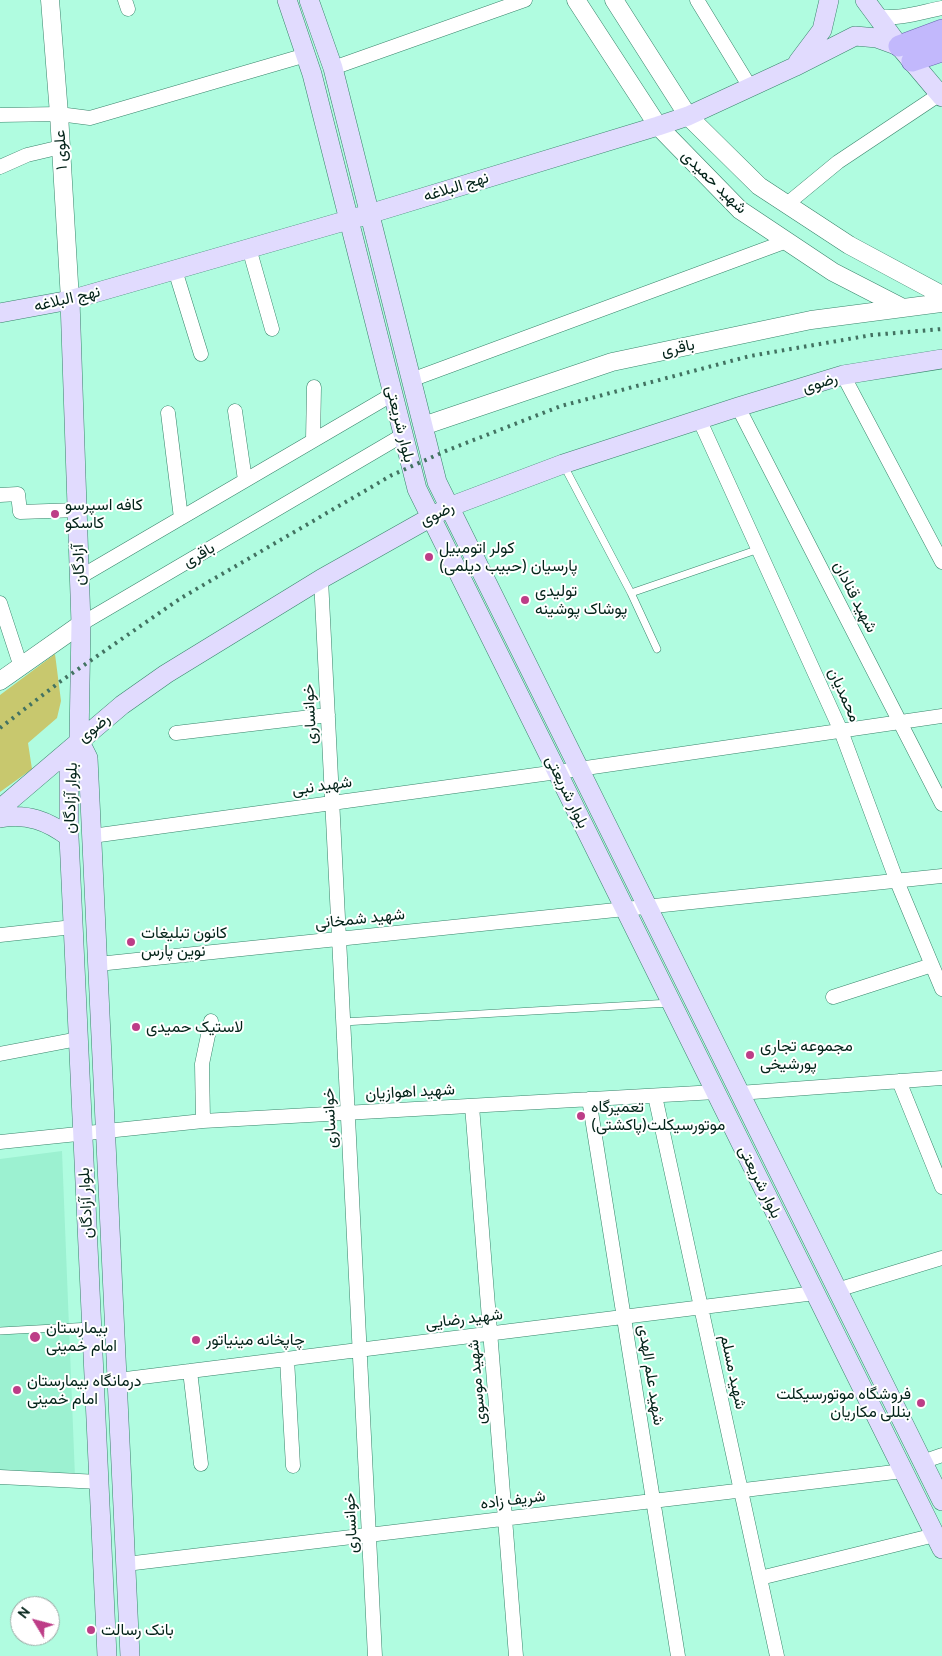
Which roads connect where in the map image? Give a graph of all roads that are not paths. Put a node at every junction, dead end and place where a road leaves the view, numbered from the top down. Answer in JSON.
{"nodes":[{"id":1,"x":50,"y":0,"type":"edge"},
{"id":2,"x":286,"y":0,"type":"edge"},
{"id":3,"x":309,"y":0,"type":"edge"},
{"id":4,"x":525,"y":0,"type":"edge"},
{"id":5,"x":576,"y":0,"type":"edge"},
{"id":6,"x":614,"y":0,"type":"edge"},
{"id":7,"x":697,"y":0,"type":"edge"},
{"id":8,"x":829,"y":0,"type":"edge"},
{"id":9,"x":865,"y":0,"type":"edge"},
{"id":10,"x":942,"y":8,"type":"edge"},
{"id":11,"x":878,"y":16,"type":"junction"},
{"id":12,"x":942,"y":30,"type":"edge"},
{"id":13,"x":942,"y":51,"type":"edge"},
{"id":14,"x":905,"y":53,"type":"junction"},
{"id":15,"x":306,"y":55,"type":"junction"},
{"id":16,"x":794,"y":67,"type":"junction"},
{"id":17,"x":332,"y":68,"type":"junction"},
{"id":18,"x":750,"y":87,"type":"junction"},
{"id":19,"x":941,"y":96,"type":"edge"},
{"id":20,"x":59,"y":114,"type":"junction"},
{"id":21,"x":0,"y":115,"type":"edge"},
{"id":22,"x":688,"y":116,"type":"junction"},
{"id":23,"x":658,"y":126,"type":"junction"},
{"id":24,"x":61,"y":147,"type":"junction"},
{"id":25,"x":0,"y":167,"type":"edge"},
{"id":26,"x":787,"y":204,"type":"junction"},
{"id":27,"x":369,"y":214,"type":"junction"},
{"id":28,"x":349,"y":219,"type":"junction"},
{"id":29,"x":787,"y":241,"type":"junction"},
{"id":30,"x":249,"y":248,"type":"junction"},
{"id":31,"x":175,"y":270,"type":"junction"},
{"id":32,"x":942,"y":295,"type":"edge"},
{"id":33,"x":70,"y":300,"type":"junction"},
{"id":34,"x":942,"y":303,"type":"edge"},
{"id":35,"x":903,"y":308,"type":"junction"},
{"id":36,"x":0,"y":313,"type":"edge"},
{"id":37,"x":272,"y":329,"type":"dead end"},
{"id":38,"x":201,"y":354,"type":"dead end"},
{"id":39,"x":942,"y":359,"type":"edge"},
{"id":40,"x":843,"y":376,"type":"junction"},
{"id":41,"x":411,"y":380,"type":"junction"},
{"id":42,"x":314,"y":387,"type":"dead end"},
{"id":43,"x":393,"y":394,"type":"junction"},
{"id":44,"x":738,"y":407,"type":"junction"},
{"id":45,"x":235,"y":411,"type":"dead end"},
{"id":46,"x":168,"y":413,"type":"dead end"},
{"id":47,"x":700,"y":421,"type":"junction"},
{"id":48,"x":422,"y":426,"type":"junction"},
{"id":49,"x":403,"y":435,"type":"junction"},
{"id":50,"x":313,"y":440,"type":"junction"},
{"id":51,"x":563,"y":464,"type":"junction"},
{"id":52,"x":245,"y":480,"type":"junction"},
{"id":53,"x":0,"y":495,"type":"edge"},
{"id":54,"x":449,"y":507,"type":"junction"},
{"id":55,"x":78,"y":510,"type":"junction"},
{"id":56,"x":430,"y":516,"type":"junction"},
{"id":57,"x":180,"y":518,"type":"junction"},
{"id":58,"x":759,"y":549,"type":"junction"},
{"id":59,"x":942,"y":562,"type":"edge"},
{"id":60,"x":80,"y":577,"type":"junction"},
{"id":61,"x":321,"y":579,"type":"junction"},
{"id":62,"x":631,"y":593,"type":"junction"},
{"id":63,"x":0,"y":603,"type":"edge"},
{"id":64,"x":82,"y":624,"type":"junction"},
{"id":65,"x":657,"y":649,"type":"dead end"},
{"id":66,"x":21,"y":667,"type":"junction"},
{"id":67,"x":0,"y":681,"type":"edge"},
{"id":68,"x":328,"y":715,"type":"junction"},
{"id":69,"x":942,"y":716,"type":"edge"},
{"id":70,"x":900,"y":722,"type":"junction"},
{"id":71,"x":841,"y":731,"type":"junction"},
{"id":72,"x":176,"y":733,"type":"dead end"},
{"id":73,"x":78,"y":740,"type":"junction"},
{"id":74,"x":579,"y":769,"type":"junction"},
{"id":75,"x":556,"y":771,"type":"junction"},
{"id":76,"x":332,"y":802,"type":"junction"},
{"id":77,"x":942,"y":804,"type":"edge"},
{"id":78,"x":0,"y":809,"type":"edge"},
{"id":79,"x":0,"y":818,"type":"edge"},
{"id":80,"x":92,"y":836,"type":"junction"},
{"id":81,"x":69,"y":837,"type":"junction"},
{"id":82,"x":942,"y":876,"type":"edge"},
{"id":83,"x":896,"y":879,"type":"junction"},
{"id":84,"x":647,"y":907,"type":"junction"},
{"id":85,"x":625,"y":909,"type":"junction"},
{"id":86,"x":73,"y":927,"type":"junction"},
{"id":87,"x":0,"y":935,"type":"edge"},
{"id":88,"x":339,"y":939,"type":"junction"},
{"id":89,"x":98,"y":964,"type":"junction"},
{"id":90,"x":932,"y":965,"type":"junction"},
{"id":91,"x":942,"y":989,"type":"edge"},
{"id":92,"x":833,"y":997,"type":"dead end"},
{"id":93,"x":671,"y":1002,"type":"junction"},
{"id":94,"x":212,"y":1021,"type":"dead end"},
{"id":95,"x":343,"y":1022,"type":"junction"},
{"id":96,"x":78,"y":1039,"type":"junction"},
{"id":97,"x":0,"y":1054,"type":"edge"},
{"id":98,"x":942,"y":1078,"type":"edge"},
{"id":99,"x":898,"y":1081,"type":"junction"},
{"id":100,"x":716,"y":1092,"type":"junction"},
{"id":101,"x":739,"y":1093,"type":"junction"},
{"id":102,"x":655,"y":1096,"type":"junction"},
{"id":103,"x":589,"y":1099,"type":"junction"},
{"id":104,"x":472,"y":1106,"type":"junction"},
{"id":105,"x":348,"y":1113,"type":"junction"},
{"id":106,"x":203,"y":1120,"type":"junction"},
{"id":107,"x":106,"y":1131,"type":"junction"},
{"id":108,"x":83,"y":1132,"type":"junction"},
{"id":109,"x":0,"y":1142,"type":"edge"},
{"id":110,"x":942,"y":1188,"type":"edge"},
{"id":111,"x":942,"y":1258,"type":"edge"},
{"id":112,"x":837,"y":1290,"type":"junction"},
{"id":113,"x":815,"y":1293,"type":"junction"},
{"id":114,"x":701,"y":1307,"type":"junction"},
{"id":115,"x":624,"y":1317,"type":"junction"},
{"id":116,"x":92,"y":1326,"type":"junction"},
{"id":117,"x":0,"y":1331,"type":"edge"},
{"id":118,"x":490,"y":1334,"type":"junction"},
{"id":119,"x":360,"y":1350,"type":"junction"},
{"id":120,"x":287,"y":1359,"type":"junction"},
{"id":121,"x":190,"y":1371,"type":"junction"},
{"id":122,"x":118,"y":1380,"type":"junction"},
{"id":123,"x":942,"y":1455,"type":"edge"},
{"id":124,"x":922,"y":1462,"type":"junction"},
{"id":125,"x":201,"y":1464,"type":"dead end"},
{"id":126,"x":293,"y":1466,"type":"dead end"},
{"id":127,"x":903,"y":1471,"type":"junction"},
{"id":128,"x":0,"y":1477,"type":"edge"},
{"id":129,"x":99,"y":1482,"type":"junction"},
{"id":130,"x":741,"y":1490,"type":"junction"},
{"id":131,"x":653,"y":1501,"type":"junction"},
{"id":132,"x":942,"y":1501,"type":"edge"},
{"id":133,"x":505,"y":1518,"type":"junction"},
{"id":134,"x":369,"y":1535,"type":"junction"},
{"id":135,"x":938,"y":1542,"type":"edge"},
{"id":136,"x":126,"y":1564,"type":"junction"},
{"id":137,"x":760,"y":1578,"type":"junction"},
{"id":138,"x":107,"y":1656,"type":"edge"},
{"id":139,"x":130,"y":1656,"type":"edge"},
{"id":140,"x":375,"y":1656,"type":"edge"},
{"id":141,"x":516,"y":1656,"type":"edge"},
{"id":142,"x":678,"y":1656,"type":"edge"},
{"id":143,"x":777,"y":1656,"type":"edge"}],
"edges":[{"from":1,"to":20,"type":"street","name":"علوی ۱"},
{"from":2,"to":15,"type":"main road","name":"بلوار شریعتی"},
{"from":3,"to":17,"type":"main road","name":"بلوار شریعتی"},
{"from":4,"to":17,"type":"street"},
{"from":5,"to":23,"type":"street","name":"شهید حمیدی"},
{"from":6,"to":22,"type":"street","name":"شهید حمیدی"},
{"from":7,"to":18,"type":"street"},
{"from":8,"to":16,"type":"main road"},
{"from":9,"to":11,"type":"main road"},
{"from":10,"to":11,"type":"street"},
{"from":11,"to":14,"type":"main road"},
{"from":12,"to":14,"type":"main road"},
{"from":13,"to":14,"type":"main road"},
{"from":14,"to":16,"type":"main road","name":"نهج البلاغه"},
{"from":14,"to":19,"type":"main road"},
{"from":15,"to":20,"type":"street"},
{"from":15,"to":28,"type":"main road","name":"بلوار شریعتی"},
{"from":16,"to":18,"type":"main road","name":"نهج البلاغه"},
{"from":17,"to":27,"type":"main road","name":"بلوار شریعتی"},
{"from":18,"to":22,"type":"main road","name":"نهج البلاغه"},
{"from":19,"to":26,"type":"street"},
{"from":20,"to":21,"type":"street"},
{"from":20,"to":24,"type":"street","name":"علوی ۱"},
{"from":22,"to":23,"type":"main road","name":"نهج البلاغه"},
{"from":22,"to":26,"type":"street","name":"شهید حمیدی"},
{"from":23,"to":27,"type":"main road","name":"نهج البلاغه"},
{"from":23,"to":29,"type":"street","name":"شهید حمیدی"},
{"from":24,"to":25,"type":"street"},
{"from":24,"to":33,"type":"street","name":"علوی ۱"},
{"from":26,"to":32,"type":"street","name":"شهید حمیدی"},
{"from":27,"to":28,"type":"main road","name":"نهج البلاغه"},
{"from":27,"to":41,"type":"main road","name":"بلوار شریعتی"},
{"from":28,"to":30,"type":"main road","name":"نهج البلاغه"},
{"from":28,"to":43,"type":"main road","name":"بلوار شریعتی"},
{"from":29,"to":35,"type":"street","name":"شهید حمیدی"},
{"from":29,"to":41,"type":"street"},
{"from":30,"to":31,"type":"main road","name":"نهج البلاغه"},
{"from":30,"to":37,"type":"street"},
{"from":31,"to":33,"type":"main road","name":"نهج البلاغه"},
{"from":31,"to":38,"type":"street"},
{"from":33,"to":36,"type":"main road","name":"نهج البلاغه"},
{"from":33,"to":55,"type":"main road","name":"آزادگان"},
{"from":34,"to":35,"type":"street","name":"باقری"},
{"from":35,"to":48,"type":"street","name":"باقری"},
{"from":39,"to":40,"type":"main road","name":"رضوی"},
{"from":40,"to":44,"type":"main road","name":"رضوی"},
{"from":40,"to":59,"type":"street"},
{"from":41,"to":48,"type":"main road","name":"بلوار شریعتی"},
{"from":42,"to":50,"type":"street"},
{"from":43,"to":49,"type":"main road","name":"بلوار شریعتی"},
{"from":43,"to":50,"type":"street"},
{"from":44,"to":47,"type":"main road","name":"رضوی"},
{"from":44,"to":70,"type":"street","name":"شهید قنادان"},
{"from":45,"to":52,"type":"street"},
{"from":46,"to":57,"type":"street"},
{"from":47,"to":51,"type":"main road","name":"رضوی"},
{"from":47,"to":58,"type":"street","name":"محمدیان"},
{"from":48,"to":54,"type":"main road","name":"بلوار شریعتی"},
{"from":49,"to":56,"type":"main road","name":"بلوار شریعتی"},
{"from":49,"to":64,"type":"street","name":"باقری"},
{"from":50,"to":52,"type":"street"},
{"from":51,"to":54,"type":"main road","name":"رضوی"},
{"from":51,"to":62,"type":"lane"},
{"from":52,"to":57,"type":"street"},
{"from":53,"to":55,"type":"street"},
{"from":54,"to":56,"type":"main road","name":"رضوی"},
{"from":54,"to":74,"type":"main road","name":"بلوار شریعتی"},
{"from":55,"to":60,"type":"main road","name":"آزادگان"},
{"from":56,"to":61,"type":"main road","name":"رضوی"},
{"from":56,"to":75,"type":"main road","name":"بلوار شریعتی"},
{"from":57,"to":60,"type":"street"},
{"from":58,"to":62,"type":"lane"},
{"from":58,"to":71,"type":"street","name":"محمدیان"},
{"from":60,"to":64,"type":"main road","name":"آزادگان"},
{"from":61,"to":68,"type":"street","name":"خوانساری"},
{"from":61,"to":73,"type":"main road","name":"رضوی"},
{"from":62,"to":65,"type":"lane"},
{"from":63,"to":66,"type":"street"},
{"from":64,"to":66,"type":"street","name":"باقری"},
{"from":64,"to":73,"type":"main road","name":"آزادگان"},
{"from":66,"to":67,"type":"street","name":"باقری"},
{"from":68,"to":72,"type":"street"},
{"from":68,"to":76,"type":"street","name":"خوانساری"},
{"from":69,"to":70,"type":"street"},
{"from":70,"to":71,"type":"street"},
{"from":70,"to":77,"type":"street","name":"شهید قنادان"},
{"from":71,"to":74,"type":"street"},
{"from":71,"to":83,"type":"street","name":"محمدیان"},
{"from":73,"to":78,"type":"main road","name":"رضوی"},
{"from":73,"to":80,"type":"main road","name":"بلوار آزادگان"},
{"from":73,"to":81,"type":"main road","name":"بلوار آزادگان"},
{"from":74,"to":75,"type":"street","name":"شهید نبی"},
{"from":74,"to":84,"type":"main road","name":"بلوار شریعتی"},
{"from":75,"to":76,"type":"street","name":"شهید نبی"},
{"from":75,"to":85,"type":"main road","name":"بلوار شریعتی"},
{"from":76,"to":80,"type":"street","name":"شهید نبی"},
{"from":76,"to":88,"type":"street","name":"خوانساری"},
{"from":79,"to":81,"type":"main road"},
{"from":80,"to":89,"type":"main road","name":"بلوار آزادگان"},
{"from":81,"to":86,"type":"main road","name":"بلوار آزادگان"},
{"from":82,"to":83,"type":"street"},
{"from":83,"to":84,"type":"street"},
{"from":83,"to":90,"type":"street","name":"محمدیان"},
{"from":84,"to":85,"type":"street","name":"شهید شمخانی"},
{"from":84,"to":101,"type":"main road","name":"بلوار شریعتی"},
{"from":85,"to":88,"type":"street","name":"شهید شمخانی"},
{"from":85,"to":93,"type":"main road","name":"بلوار شریعتی"},
{"from":86,"to":87,"type":"street"},
{"from":86,"to":96,"type":"main road","name":"بلوار آزادگان"},
{"from":88,"to":89,"type":"street","name":"شهید شمخانی"},
{"from":88,"to":95,"type":"street","name":"خوانساری"},
{"from":89,"to":107,"type":"main road","name":"بلوار آزادگان"},
{"from":90,"to":91,"type":"street","name":"محمدیان"},
{"from":90,"to":92,"type":"street"},
{"from":93,"to":95,"type":"lane"},
{"from":93,"to":100,"type":"main road","name":"بلوار شریعتی"},
{"from":94,"to":106,"type":"street"},
{"from":95,"to":105,"type":"street","name":"خوانساری"},
{"from":96,"to":97,"type":"street"},
{"from":96,"to":108,"type":"main road","name":"بلوار آزادگان"},
{"from":98,"to":99,"type":"street"},
{"from":99,"to":101,"type":"street"},
{"from":99,"to":110,"type":"street"},
{"from":100,"to":102,"type":"street","name":"شهید اهوازیان"},
{"from":100,"to":113,"type":"main road","name":"بلوار شریعتی"},
{"from":101,"to":112,"type":"main road","name":"بلوار شریعتی"},
{"from":102,"to":103,"type":"street","name":"شهید اهوازیان"},
{"from":102,"to":114,"type":"street","name":"شهید مسلم"},
{"from":103,"to":104,"type":"street","name":"شهید اهوازیان"},
{"from":103,"to":115,"type":"street","name":"شهید علم الهدی"},
{"from":104,"to":105,"type":"street","name":"شهید اهوازیان"},
{"from":104,"to":118,"type":"street","name":"شهید موسوی"},
{"from":105,"to":106,"type":"street","name":"شهید اهوازیان"},
{"from":105,"to":119,"type":"street","name":"خوانساری"},
{"from":106,"to":107,"type":"street","name":"شهید اهوازیان"},
{"from":107,"to":108,"type":"street","name":"شهید اهوازیان"},
{"from":107,"to":122,"type":"main road","name":"بلوار آزادگان"},
{"from":108,"to":109,"type":"street"},
{"from":108,"to":116,"type":"main road","name":"بلوار آزادگان"},
{"from":111,"to":112,"type":"street"},
{"from":112,"to":124,"type":"main road","name":"بلوار شریعتی"},
{"from":113,"to":114,"type":"street","name":"شهید رضایی"},
{"from":113,"to":127,"type":"main road","name":"بلوار شریعتی"},
{"from":114,"to":115,"type":"street","name":"شهید رضایی"},
{"from":114,"to":130,"type":"street","name":"شهید مسلم"},
{"from":115,"to":118,"type":"street","name":"شهید رضایی"},
{"from":115,"to":131,"type":"street","name":"شهید علم الهدی"},
{"from":116,"to":117,"type":"lane"},
{"from":116,"to":129,"type":"main road","name":"بلوار آزادگان"},
{"from":118,"to":119,"type":"street","name":"شهید رضایی"},
{"from":118,"to":133,"type":"street","name":"شهید موسوی"},
{"from":119,"to":120,"type":"street","name":"شهید رضایی"},
{"from":119,"to":134,"type":"street","name":"خوانساری"},
{"from":120,"to":121,"type":"street","name":"شهید رضایی"},
{"from":120,"to":126,"type":"street"},
{"from":121,"to":122,"type":"street","name":"شهید رضایی"},
{"from":121,"to":125,"type":"street"},
{"from":122,"to":136,"type":"main road","name":"بلوار آزادگان"},
{"from":123,"to":124,"type":"street"},
{"from":124,"to":132,"type":"main road","name":"بلوار شریعتی"},
{"from":127,"to":130,"type":"street","name":"شریف زاده"},
{"from":127,"to":135,"type":"main road","name":"بلوار شریعتی"},
{"from":128,"to":129,"type":"street"},
{"from":129,"to":138,"type":"main road","name":"بلوار آزادگان"},
{"from":130,"to":131,"type":"street","name":"شریف زاده"},
{"from":130,"to":137,"type":"street","name":"شهید مسلم"},
{"from":131,"to":133,"type":"street","name":"شریف زاده"},
{"from":131,"to":142,"type":"street","name":"شهید علم الهدی"},
{"from":133,"to":134,"type":"street","name":"شریف زاده"},
{"from":133,"to":141,"type":"street","name":"شهید موسوی"},
{"from":134,"to":136,"type":"street","name":"شریف زاده"},
{"from":134,"to":140,"type":"street","name":"خوانساری"},
{"from":135,"to":137,"type":"street"},
{"from":136,"to":139,"type":"main road","name":"بلوار آزادگان"},
{"from":137,"to":143,"type":"street","name":"شهید مسلم"}]}
